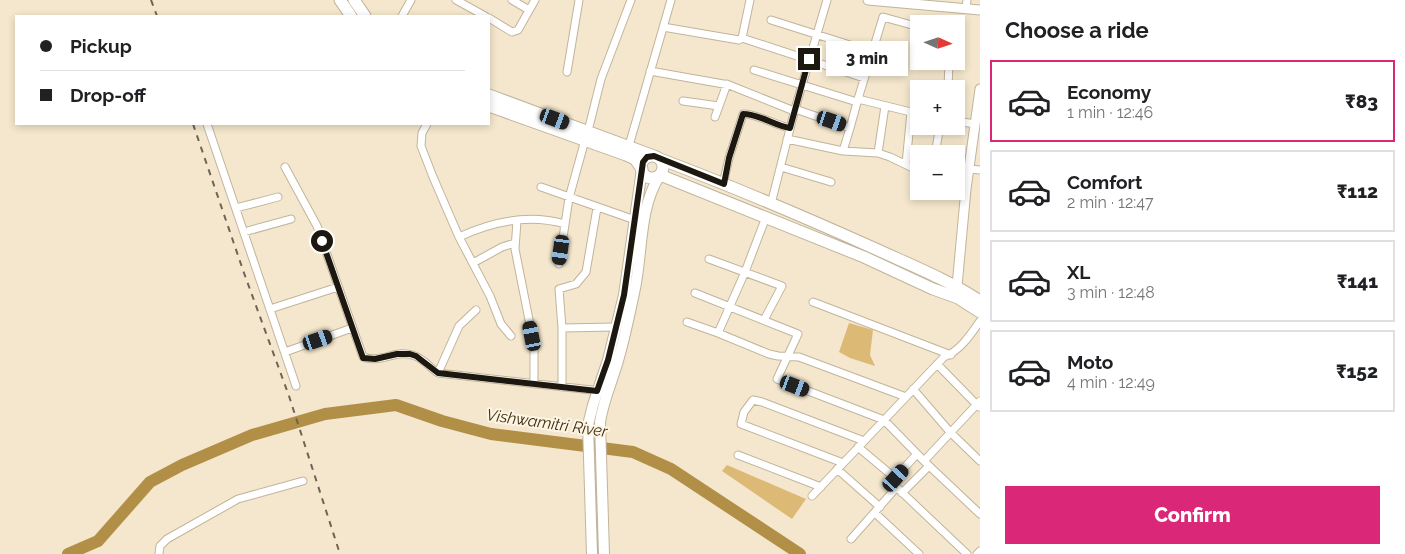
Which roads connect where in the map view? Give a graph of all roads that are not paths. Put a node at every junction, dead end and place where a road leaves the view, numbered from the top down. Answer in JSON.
{"nodes":[{"id":1,"x":340,"y":0,"type":"edge"},
{"id":2,"x":354,"y":0,"type":"edge"},
{"id":3,"x":411,"y":0,"type":"edge"},
{"id":4,"x":456,"y":0,"type":"edge"},
{"id":5,"x":512,"y":0,"type":"edge"},
{"id":6,"x":535,"y":0,"type":"edge"},
{"id":7,"x":578,"y":0,"type":"edge"},
{"id":8,"x":631,"y":0,"type":"edge"},
{"id":9,"x":671,"y":0,"type":"edge"},
{"id":10,"x":750,"y":0,"type":"edge"},
{"id":11,"x":826,"y":0,"type":"edge"},
{"id":12,"x":868,"y":0,"type":"edge"},
{"id":13,"x":890,"y":0,"type":"edge"},
{"id":14,"x":915,"y":2,"type":"edge"},
{"id":15,"x":470,"y":3,"type":"edge"},
{"id":16,"x":941,"y":3,"type":"edge"},
{"id":17,"x":967,"y":4,"type":"edge"},
{"id":18,"x":529,"y":10,"type":"junction"},
{"id":19,"x":980,"y":10,"type":"edge"},
{"id":20,"x":350,"y":15,"type":"edge"},
{"id":21,"x":364,"y":15,"type":"edge"},
{"id":22,"x":403,"y":15,"type":"edge"},
{"id":23,"x":484,"y":15,"type":"edge"},
{"id":24,"x":490,"y":19,"type":"edge"},
{"id":25,"x":771,"y":20,"type":"dead end"},
{"id":26,"x":910,"y":24,"type":"edge"},
{"id":27,"x":663,"y":27,"type":"junction"},
{"id":28,"x":817,"y":34,"type":"junction"},
{"id":29,"x":742,"y":38,"type":"junction"},
{"id":30,"x":872,"y":52,"type":"junction"},
{"id":31,"x":809,"y":59,"type":"junction"},
{"id":32,"x":754,"y":70,"type":"dead end"},
{"id":33,"x":650,"y":71,"type":"junction"},
{"id":34,"x":567,"y":72,"type":"dead end"},
{"id":35,"x":864,"y":78,"type":"junction"},
{"id":36,"x":727,"y":84,"type":"junction"},
{"id":37,"x":802,"y":85,"type":"junction"},
{"id":38,"x":980,"y":89,"type":"edge"},
{"id":39,"x":490,"y":95,"type":"edge"},
{"id":40,"x":857,"y":100,"type":"junction"},
{"id":41,"x":683,"y":101,"type":"dead end"},
{"id":42,"x":490,"y":106,"type":"edge"},
{"id":43,"x":719,"y":106,"type":"junction"},
{"id":44,"x":885,"y":106,"type":"junction"},
{"id":45,"x":794,"y":110,"type":"junction"},
{"id":46,"x":910,"y":112,"type":"edge"},
{"id":47,"x":715,"y":117,"type":"dead end"},
{"id":48,"x":977,"y":118,"type":"edge"},
{"id":49,"x":910,"y":122,"type":"edge"},
{"id":50,"x":207,"y":125,"type":"edge"},
{"id":51,"x":426,"y":125,"type":"edge"},
{"id":52,"x":790,"y":128,"type":"junction"},
{"id":53,"x":850,"y":128,"type":"junction"},
{"id":54,"x":587,"y":135,"type":"junction"},
{"id":55,"x":787,"y":139,"type":"junction"},
{"id":56,"x":627,"y":150,"type":"junction"},
{"id":57,"x":843,"y":151,"type":"junction"},
{"id":58,"x":878,"y":153,"type":"junction"},
{"id":59,"x":657,"y":158,"type":"junction"},
{"id":60,"x":906,"y":164,"type":"junction"},
{"id":61,"x":910,"y":166,"type":"edge"},
{"id":62,"x":285,"y":167,"type":"dead end"},
{"id":63,"x":781,"y":167,"type":"junction"},
{"id":64,"x":642,"y":169,"type":"junction"},
{"id":65,"x":969,"y":169,"type":"junction"},
{"id":66,"x":980,"y":170,"type":"edge"},
{"id":67,"x":660,"y":175,"type":"junction"},
{"id":68,"x":831,"y":182,"type":"dead end"},
{"id":69,"x":724,"y":184,"type":"junction"},
{"id":70,"x":540,"y":187,"type":"dead end"},
{"id":71,"x":966,"y":189,"type":"joint"},
{"id":72,"x":278,"y":197,"type":"dead end"},
{"id":73,"x":569,"y":198,"type":"junction"},
{"id":74,"x":771,"y":204,"type":"junction"},
{"id":75,"x":236,"y":208,"type":"junction"},
{"id":76,"x":597,"y":208,"type":"junction"},
{"id":77,"x":766,"y":217,"type":"junction"},
{"id":78,"x":291,"y":219,"type":"dead end"},
{"id":79,"x":517,"y":220,"type":"junction"},
{"id":80,"x":635,"y":220,"type":"junction"},
{"id":81,"x":565,"y":224,"type":"junction"},
{"id":82,"x":244,"y":232,"type":"junction"},
{"id":83,"x":459,"y":237,"type":"junction"},
{"id":84,"x":515,"y":244,"type":"junction"},
{"id":85,"x":709,"y":259,"type":"dead end"},
{"id":86,"x":473,"y":263,"type":"junction"},
{"id":87,"x":560,"y":264,"type":"dead end"},
{"id":88,"x":746,"y":272,"type":"junction"},
{"id":89,"x":338,"y":287,"type":"junction"},
{"id":90,"x":955,"y":291,"type":"junction"},
{"id":91,"x":695,"y":292,"type":"dead end"},
{"id":92,"x":980,"y":301,"type":"edge"},
{"id":93,"x":813,"y":302,"type":"dead end"},
{"id":94,"x":730,"y":307,"type":"junction"},
{"id":95,"x":270,"y":309,"type":"junction"},
{"id":96,"x":476,"y":310,"type":"dead end"},
{"id":97,"x":980,"y":312,"type":"edge"},
{"id":98,"x":764,"y":320,"type":"junction"},
{"id":99,"x":980,"y":321,"type":"edge"},
{"id":100,"x":687,"y":322,"type":"dead end"},
{"id":101,"x":616,"y":327,"type":"junction"},
{"id":102,"x":352,"y":328,"type":"junction"},
{"id":103,"x":562,"y":328,"type":"junction"},
{"id":104,"x":718,"y":333,"type":"junction"},
{"id":105,"x":511,"y":336,"type":"dead end"},
{"id":106,"x":284,"y":352,"type":"junction"},
{"id":107,"x":951,"y":355,"type":"junction"},
{"id":108,"x":788,"y":356,"type":"junction"},
{"id":109,"x":937,"y":364,"type":"junction"},
{"id":110,"x":438,"y":373,"type":"junction"},
{"id":111,"x":534,"y":384,"type":"junction"},
{"id":112,"x":296,"y":386,"type":"dead end"},
{"id":113,"x":562,"y":387,"type":"junction"},
{"id":114,"x":913,"y":389,"type":"junction"},
{"id":115,"x":602,"y":392,"type":"junction"},
{"id":116,"x":906,"y":397,"type":"junction"},
{"id":117,"x":979,"y":404,"type":"edge"},
{"id":118,"x":884,"y":420,"type":"junction"},
{"id":119,"x":950,"y":432,"type":"junction"},
{"id":120,"x":861,"y":444,"type":"junction"},
{"id":121,"x":917,"y":454,"type":"junction"},
{"id":122,"x":738,"y":455,"type":"dead end"},
{"id":123,"x":980,"y":461,"type":"edge"},
{"id":124,"x":843,"y":463,"type":"junction"},
{"id":125,"x":926,"y":463,"type":"junction"},
{"id":126,"x":837,"y":469,"type":"junction"},
{"id":127,"x":896,"y":478,"type":"junction"},
{"id":128,"x":303,"y":481,"type":"dead end"},
{"id":129,"x":821,"y":486,"type":"junction"},
{"id":130,"x":896,"y":488,"type":"junction"},
{"id":131,"x":902,"y":493,"type":"junction"},
{"id":132,"x":812,"y":496,"type":"dead end"},
{"id":133,"x":878,"y":510,"type":"junction"},
{"id":134,"x":980,"y":514,"type":"edge"},
{"id":135,"x":851,"y":539,"type":"dead end"},
{"id":136,"x":980,"y":551,"type":"edge"},
{"id":137,"x":158,"y":554,"type":"edge"},
{"id":138,"x":592,"y":554,"type":"edge"},
{"id":139,"x":604,"y":554,"type":"edge"},
{"id":140,"x":919,"y":554,"type":"edge"},
{"id":141,"x":967,"y":554,"type":"edge"},
{"id":142,"x":977,"y":554,"type":"edge"}],
"edges":[{"from":1,"to":20,"type":"main road"},
{"from":2,"to":21,"type":"main road"},
{"from":3,"to":22,"type":"street"},
{"from":4,"to":15,"type":"street"},
{"from":5,"to":18,"type":"street"},
{"from":6,"to":18,"type":"street"},
{"from":7,"to":34,"type":"street"},
{"from":8,"to":54,"type":"street"},
{"from":9,"to":27,"type":"street"},
{"from":10,"to":29,"type":"street"},
{"from":11,"to":28,"type":"street"},
{"from":12,"to":13,"type":"street"},
{"from":13,"to":14,"type":"street"},
{"from":14,"to":16,"type":"street"},
{"from":15,"to":23,"type":"street"},
{"from":16,"to":17,"type":"street"},
{"from":17,"to":19,"type":"street"},
{"from":18,"to":24,"type":"street"},
{"from":25,"to":28,"type":"street"},
{"from":26,"to":30,"type":"street"},
{"from":27,"to":29,"type":"street"},
{"from":27,"to":33,"type":"street"},
{"from":28,"to":30,"type":"street"},
{"from":28,"to":31,"type":"street"},
{"from":29,"to":31,"type":"street"},
{"from":30,"to":35,"type":"street"},
{"from":31,"to":35,"type":"street"},
{"from":31,"to":37,"type":"street"},
{"from":32,"to":37,"type":"street"},
{"from":33,"to":36,"type":"street"},
{"from":33,"to":56,"type":"street"},
{"from":35,"to":40,"type":"street"},
{"from":36,"to":43,"type":"street"},
{"from":36,"to":45,"type":"street"},
{"from":37,"to":40,"type":"street"},
{"from":37,"to":45,"type":"street"},
{"from":38,"to":48,"type":"street"},
{"from":39,"to":54,"type":"main road"},
{"from":40,"to":44,"type":"street"},
{"from":40,"to":53,"type":"street"},
{"from":41,"to":43,"type":"street"},
{"from":42,"to":54,"type":"main road"},
{"from":43,"to":47,"type":"street"},
{"from":44,"to":46,"type":"street"},
{"from":44,"to":58,"type":"street"},
{"from":45,"to":52,"type":"street"},
{"from":45,"to":53,"type":"street"},
{"from":48,"to":65,"type":"street"},
{"from":49,"to":60,"type":"street"},
{"from":50,"to":75,"type":"street"},
{"from":51,"to":83,"type":"street"},
{"from":52,"to":55,"type":"street"},
{"from":52,"to":69,"type":"street"},
{"from":53,"to":57,"type":"street"},
{"from":54,"to":56,"type":"main road"},
{"from":54,"to":73,"type":"street"},
{"from":55,"to":57,"type":"street"},
{"from":55,"to":63,"type":"street"},
{"from":56,"to":59,"type":"main road"},
{"from":56,"to":64,"type":"main road"},
{"from":57,"to":58,"type":"street"},
{"from":58,"to":60,"type":"street"},
{"from":59,"to":64,"type":"main road"},
{"from":59,"to":67,"type":"main road"},
{"from":59,"to":69,"type":"main road"},
{"from":60,"to":61,"type":"street"},
{"from":62,"to":89,"type":"street"},
{"from":63,"to":68,"type":"street"},
{"from":63,"to":74,"type":"street"},
{"from":64,"to":67,"type":"main road"},
{"from":64,"to":80,"type":"main road"},
{"from":65,"to":66,"type":"street"},
{"from":65,"to":71,"type":"street"},
{"from":67,"to":77,"type":"main road"},
{"from":67,"to":115,"type":"main road"},
{"from":69,"to":74,"type":"main road"},
{"from":70,"to":73,"type":"street"},
{"from":71,"to":90,"type":"street"},
{"from":72,"to":75,"type":"street"},
{"from":73,"to":76,"type":"street"},
{"from":73,"to":81,"type":"street"},
{"from":74,"to":90,"type":"main road"},
{"from":75,"to":82,"type":"street"},
{"from":76,"to":80,"type":"street"},
{"from":76,"to":103,"type":"street"},
{"from":77,"to":88,"type":"street"},
{"from":77,"to":90,"type":"main road"},
{"from":78,"to":82,"type":"street"},
{"from":79,"to":81,"type":"street"},
{"from":79,"to":83,"type":"street"},
{"from":79,"to":84,"type":"street"},
{"from":80,"to":101,"type":"main road"},
{"from":81,"to":87,"type":"street"},
{"from":82,"to":95,"type":"street"},
{"from":83,"to":86,"type":"street"},
{"from":84,"to":86,"type":"street"},
{"from":84,"to":111,"type":"street"},
{"from":85,"to":88,"type":"street"},
{"from":86,"to":105,"type":"street"},
{"from":88,"to":94,"type":"street"},
{"from":88,"to":98,"type":"street"},
{"from":89,"to":95,"type":"street"},
{"from":89,"to":102,"type":"street"},
{"from":90,"to":92,"type":"main road"},
{"from":90,"to":97,"type":"main road"},
{"from":91,"to":94,"type":"street"},
{"from":93,"to":107,"type":"street"},
{"from":94,"to":98,"type":"street"},
{"from":94,"to":104,"type":"street"},
{"from":95,"to":106,"type":"street"},
{"from":96,"to":110,"type":"street"},
{"from":98,"to":108,"type":"street"},
{"from":99,"to":107,"type":"street"},
{"from":100,"to":104,"type":"street"},
{"from":101,"to":103,"type":"street"},
{"from":101,"to":115,"type":"main road"},
{"from":102,"to":106,"type":"street"},
{"from":102,"to":110,"type":"street"},
{"from":103,"to":113,"type":"street"},
{"from":104,"to":108,"type":"street"},
{"from":106,"to":112,"type":"street"},
{"from":107,"to":109,"type":"street"},
{"from":108,"to":116,"type":"street"},
{"from":108,"to":118,"type":"street"},
{"from":109,"to":114,"type":"street"},
{"from":109,"to":117,"type":"street"},
{"from":110,"to":111,"type":"street"},
{"from":111,"to":113,"type":"street"},
{"from":113,"to":115,"type":"street"},
{"from":114,"to":116,"type":"street"},
{"from":114,"to":119,"type":"street"},
{"from":115,"to":138,"type":"main road"},
{"from":115,"to":139,"type":"main road"},
{"from":116,"to":118,"type":"street"},
{"from":117,"to":119,"type":"street"},
{"from":118,"to":120,"type":"street"},
{"from":118,"to":121,"type":"street"},
{"from":119,"to":123,"type":"street"},
{"from":119,"to":125,"type":"street"},
{"from":120,"to":124,"type":"street"},
{"from":120,"to":124,"type":"street"},
{"from":120,"to":127,"type":"street"},
{"from":121,"to":125,"type":"street"},
{"from":121,"to":127,"type":"street"},
{"from":122,"to":129,"type":"street"},
{"from":124,"to":126,"type":"street"},
{"from":125,"to":131,"type":"street"},
{"from":125,"to":134,"type":"street"},
{"from":126,"to":129,"type":"street"},
{"from":126,"to":133,"type":"street"},
{"from":127,"to":130,"type":"street"},
{"from":128,"to":137,"type":"street"},
{"from":129,"to":132,"type":"street"},
{"from":130,"to":131,"type":"street"},
{"from":130,"to":133,"type":"street"},
{"from":131,"to":141,"type":"street"},
{"from":133,"to":135,"type":"street"},
{"from":133,"to":140,"type":"street"},
{"from":136,"to":142,"type":"street"}]}
